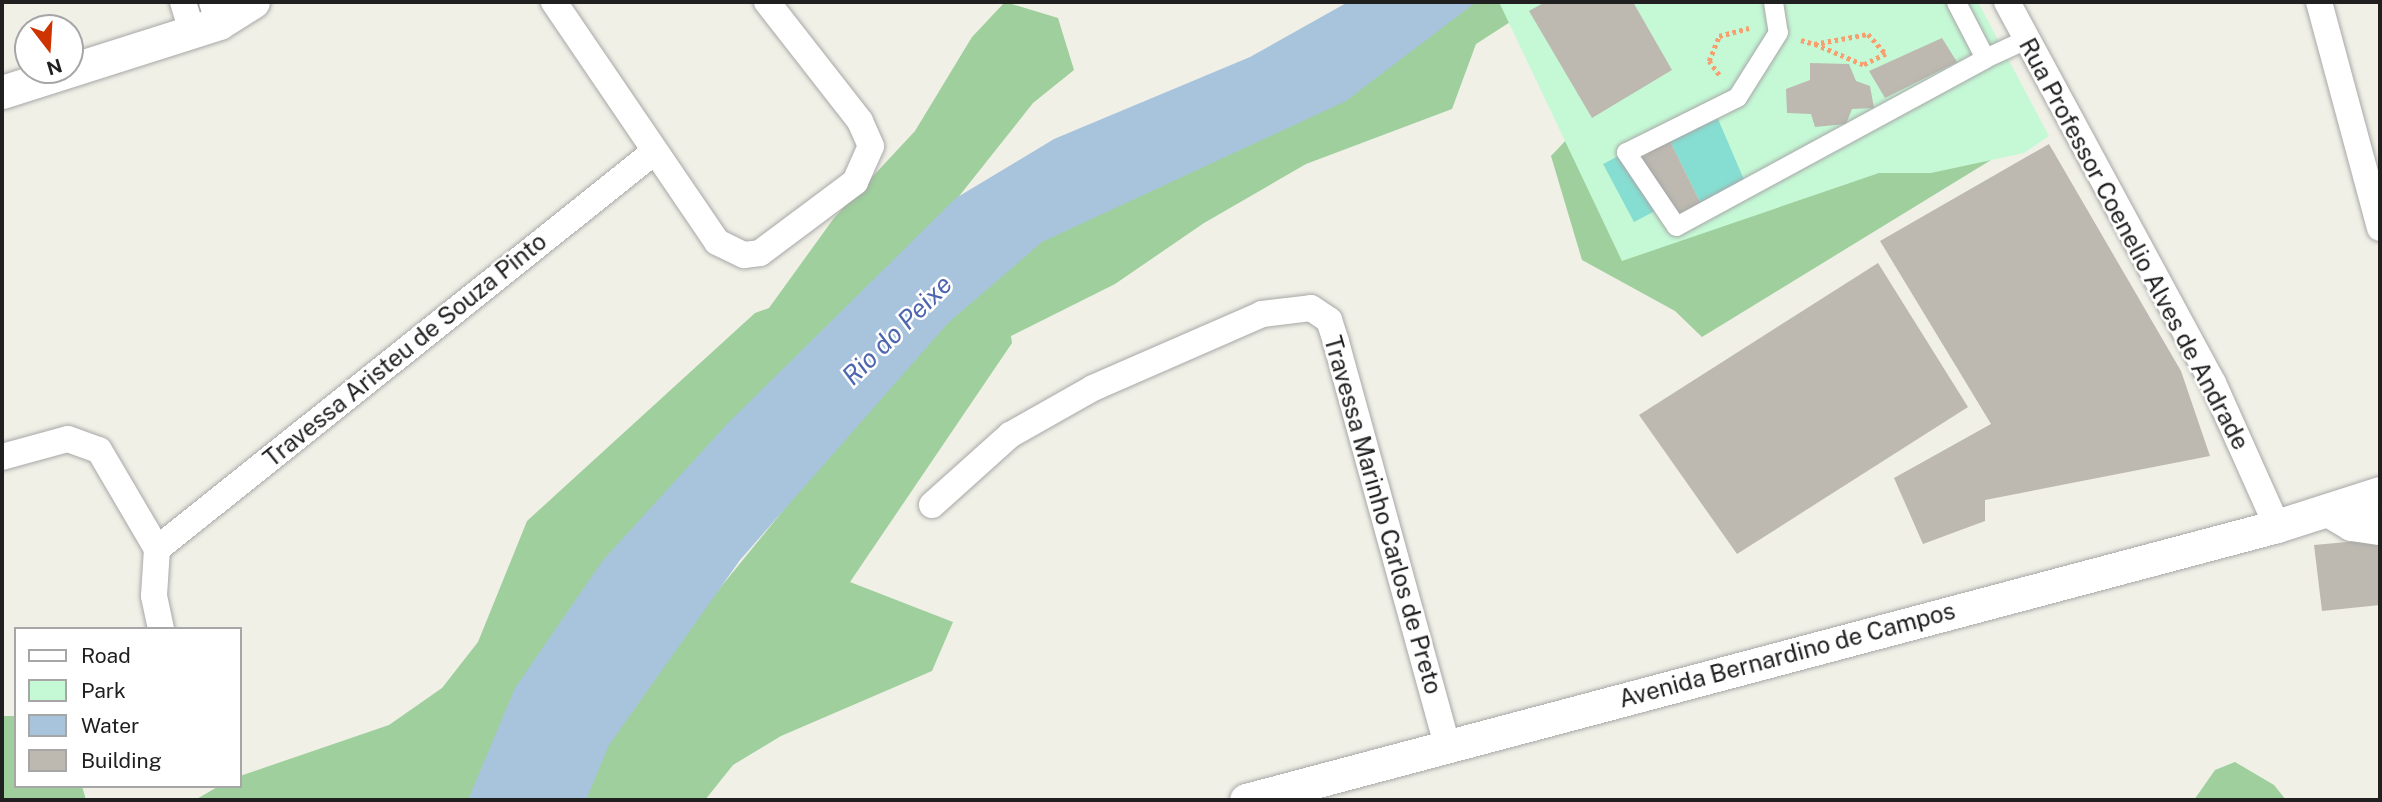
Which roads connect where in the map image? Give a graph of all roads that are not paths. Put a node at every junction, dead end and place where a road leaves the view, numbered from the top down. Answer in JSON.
{"nodes":[{"id":1,"x":253,"y":2,"type":"edge"},
{"id":2,"x":554,"y":2,"type":"edge"},
{"id":3,"x":767,"y":2,"type":"edge"},
{"id":4,"x":1773,"y":2,"type":"edge"},
{"id":5,"x":1956,"y":2,"type":"edge"},
{"id":6,"x":2007,"y":2,"type":"edge"},
{"id":7,"x":2319,"y":2,"type":"edge"},
{"id":8,"x":202,"y":14,"type":"edge"},
{"id":9,"x":2026,"y":39,"type":"junction"},
{"id":10,"x":1985,"y":58,"type":"junction"},
{"id":11,"x":2,"y":92,"type":"edge"},
{"id":12,"x":654,"y":152,"type":"junction"},
{"id":13,"x":2380,"y":228,"type":"edge"},
{"id":14,"x":2,"y":457,"type":"edge"},
{"id":15,"x":2380,"y":493,"type":"edge"},
{"id":16,"x":932,"y":505,"type":"dead end"},
{"id":17,"x":2328,"y":510,"type":"junction"},
{"id":18,"x":2277,"y":526,"type":"junction"},
{"id":19,"x":2380,"y":528,"type":"edge"},
{"id":20,"x":156,"y":549,"type":"junction"},
{"id":21,"x":161,"y":627,"type":"edge"},
{"id":22,"x":1447,"y":744,"type":"junction"},
{"id":23,"x":1246,"y":800,"type":"edge"}],
"edges":[{"from":1,"to":8,"type":"street"},
{"from":2,"to":12,"type":"street"},
{"from":3,"to":12,"type":"street"},
{"from":4,"to":10,"type":"street"},
{"from":5,"to":10,"type":"street"},
{"from":6,"to":9,"type":"street","name":"Rua Professor Coenelio Alves de Andrade"},
{"from":7,"to":13,"type":"street"},
{"from":8,"to":11,"type":"street"},
{"from":9,"to":10,"type":"street"},
{"from":9,"to":18,"type":"street","name":"Rua Professor Coenelio Alves de Andrade"},
{"from":12,"to":20,"type":"street","name":"Travessa Aristeu de Souza Pinto"},
{"from":14,"to":20,"type":"street"},
{"from":15,"to":17,"type":"street","name":"Avenida Bernardino de Campos"},
{"from":16,"to":22,"type":"street","name":"Travessa Marinho Carlos de Preto"},
{"from":17,"to":18,"type":"street","name":"Avenida Bernardino de Campos"},
{"from":17,"to":19,"type":"street"},
{"from":18,"to":22,"type":"street","name":"Avenida Bernardino de Campos"},
{"from":20,"to":21,"type":"street"},
{"from":22,"to":23,"type":"street","name":"Avenida Bernardino de Campos"}]}
